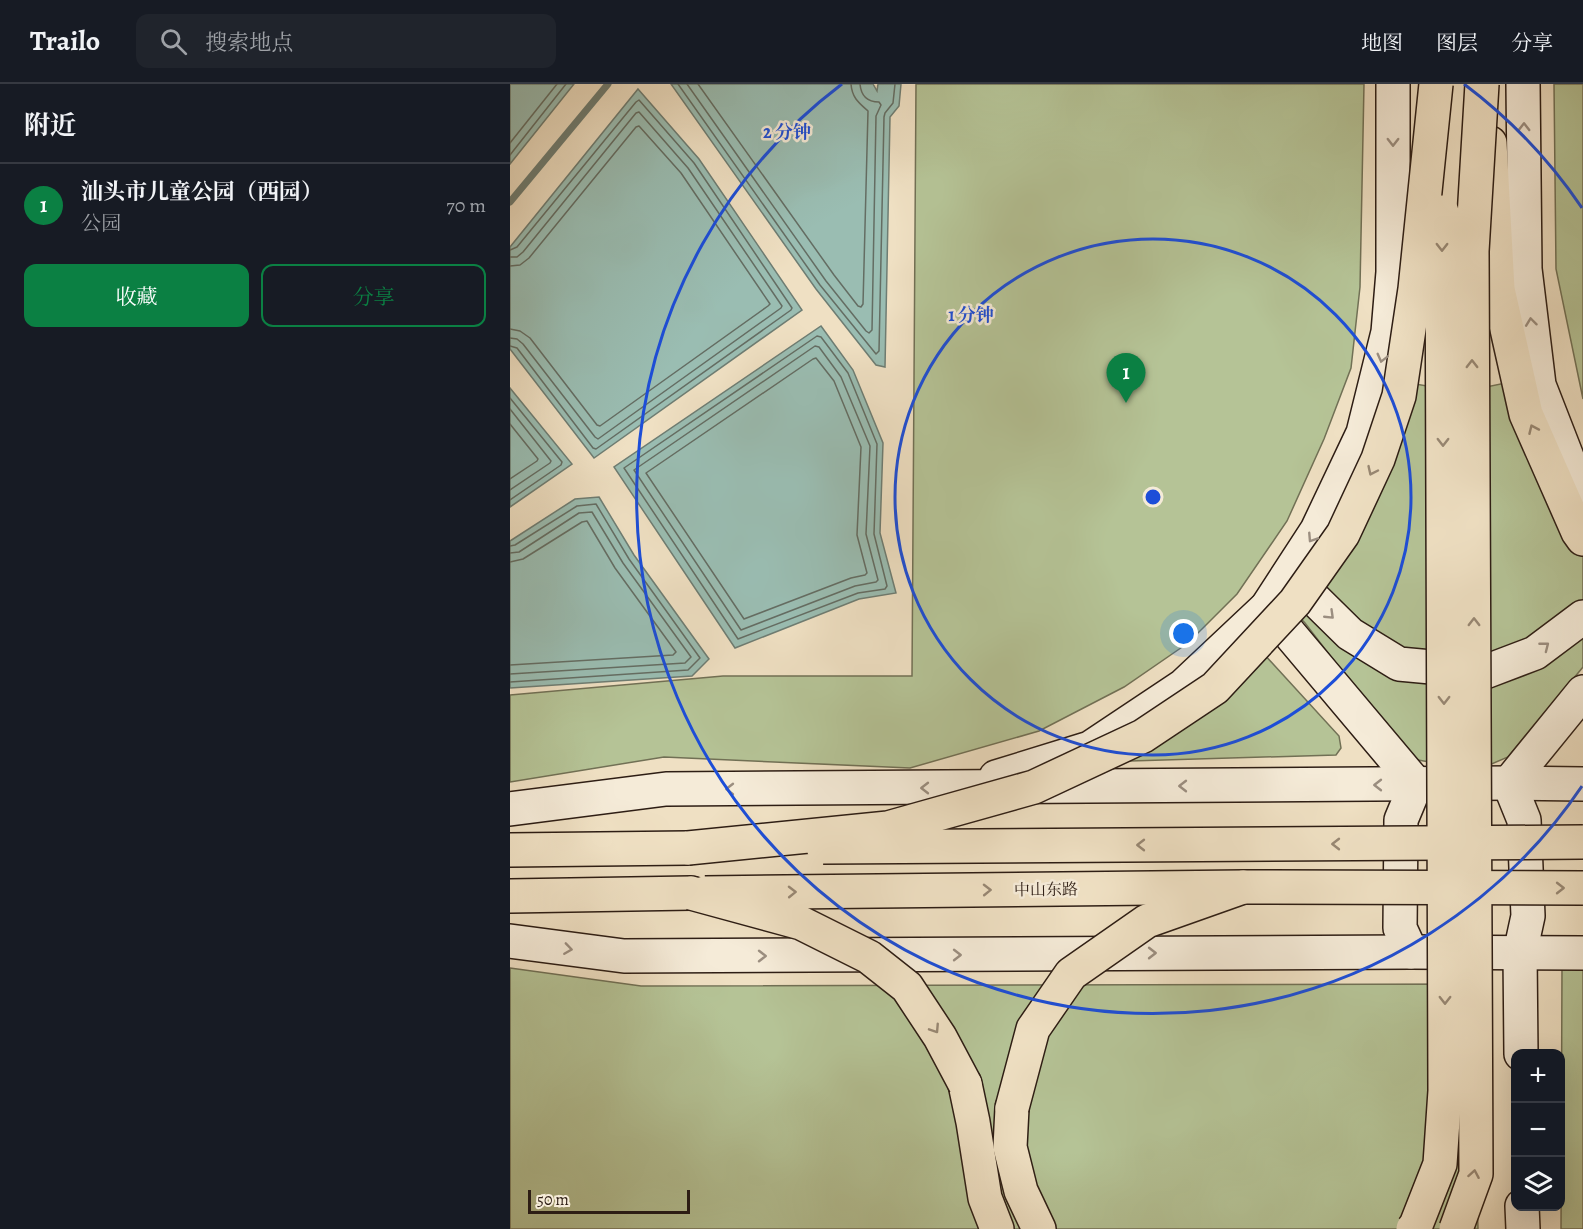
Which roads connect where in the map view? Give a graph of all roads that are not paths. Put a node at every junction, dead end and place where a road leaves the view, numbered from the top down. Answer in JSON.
{"nodes":[{"id":1,"x":1393,"y":84,"type":"edge"},
{"id":2,"x":1438,"y":84,"type":"edge"},
{"id":3,"x":1482,"y":84,"type":"edge"},
{"id":4,"x":1486,"y":84,"type":"edge"},
{"id":5,"x":1523,"y":84,"type":"edge"},
{"id":6,"x":1583,"y":498,"type":"edge"},
{"id":7,"x":1583,"y":539,"type":"edge"},
{"id":8,"x":1289,"y":574,"type":"junction"},
{"id":9,"x":1268,"y":607,"type":"junction"},
{"id":10,"x":1583,"y":617,"type":"edge"},
{"id":11,"x":1583,"y":692,"type":"edge"},
{"id":12,"x":1509,"y":783,"type":"junction"},
{"id":13,"x":1416,"y":784,"type":"junction"},
{"id":14,"x":1583,"y":784,"type":"edge"},
{"id":15,"x":962,"y":788,"type":"junction"},
{"id":16,"x":510,"y":809,"type":"edge"},
{"id":17,"x":1583,"y":842,"type":"edge"},
{"id":18,"x":688,"y":848,"type":"junction"},
{"id":19,"x":510,"y":850,"type":"edge"},
{"id":20,"x":1243,"y":887,"type":"junction"},
{"id":21,"x":1583,"y":888,"type":"edge"},
{"id":22,"x":691,"y":893,"type":"junction"},
{"id":23,"x":510,"y":896,"type":"edge"},
{"id":24,"x":510,"y":941,"type":"edge"},
{"id":25,"x":1411,"y":952,"type":"junction"},
{"id":26,"x":1520,"y":953,"type":"junction"},
{"id":27,"x":1583,"y":953,"type":"edge"},
{"id":28,"x":1521,"y":1049,"type":"edge"},
{"id":29,"x":1522,"y":1211,"type":"edge"},
{"id":30,"x":997,"y":1229,"type":"edge"},
{"id":31,"x":1039,"y":1229,"type":"edge"},
{"id":32,"x":1413,"y":1229,"type":"edge"},
{"id":33,"x":1456,"y":1229,"type":"edge"},
{"id":34,"x":1522,"y":1229,"type":"edge"}],
"edges":[{"from":1,"to":8,"type":"street","one_way":true},
{"from":2,"to":18,"type":"main road","one_way":true,"bridge":true},
{"from":2,"to":32,"type":"main road","one_way":true,"bridge":true},
{"from":33,"to":3,"type":"main road","one_way":true,"bridge":true},
{"from":7,"to":4,"type":"main road","one_way":true},
{"from":6,"to":5,"type":"street","one_way":true},
{"from":8,"to":9,"type":"street"},
{"from":8,"to":10,"type":"street","one_way":true},
{"from":9,"to":13,"type":"street"},
{"from":9,"to":15,"type":"street"},
{"from":11,"to":12,"type":"street"},
{"from":12,"to":13,"type":"street"},
{"from":12,"to":14,"type":"street"},
{"from":12,"to":26,"type":"street"},
{"from":13,"to":15,"type":"street","one_way":true},
{"from":13,"to":25,"type":"street"},
{"from":15,"to":16,"type":"street","one_way":true},
{"from":17,"to":18,"type":"main road","one_way":true,"bridge":true},
{"from":18,"to":19,"type":"main road"},
{"from":20,"to":21,"type":"main road","name":"中山东路","one_way":true,"bridge":true},
{"from":22,"to":20,"type":"main road","name":"中山东路","one_way":true,"bridge":true},
{"from":20,"to":31,"type":"main road","bridge":true},
{"from":22,"to":23,"type":"main road","name":"中山东路"},
{"from":22,"to":30,"type":"main road","one_way":true,"bridge":true},
{"from":24,"to":25,"type":"street","one_way":true},
{"from":25,"to":26,"type":"street"},
{"from":26,"to":27,"type":"street"},
{"from":26,"to":28,"type":"street"},
{"from":29,"to":34,"type":"street"}]}
